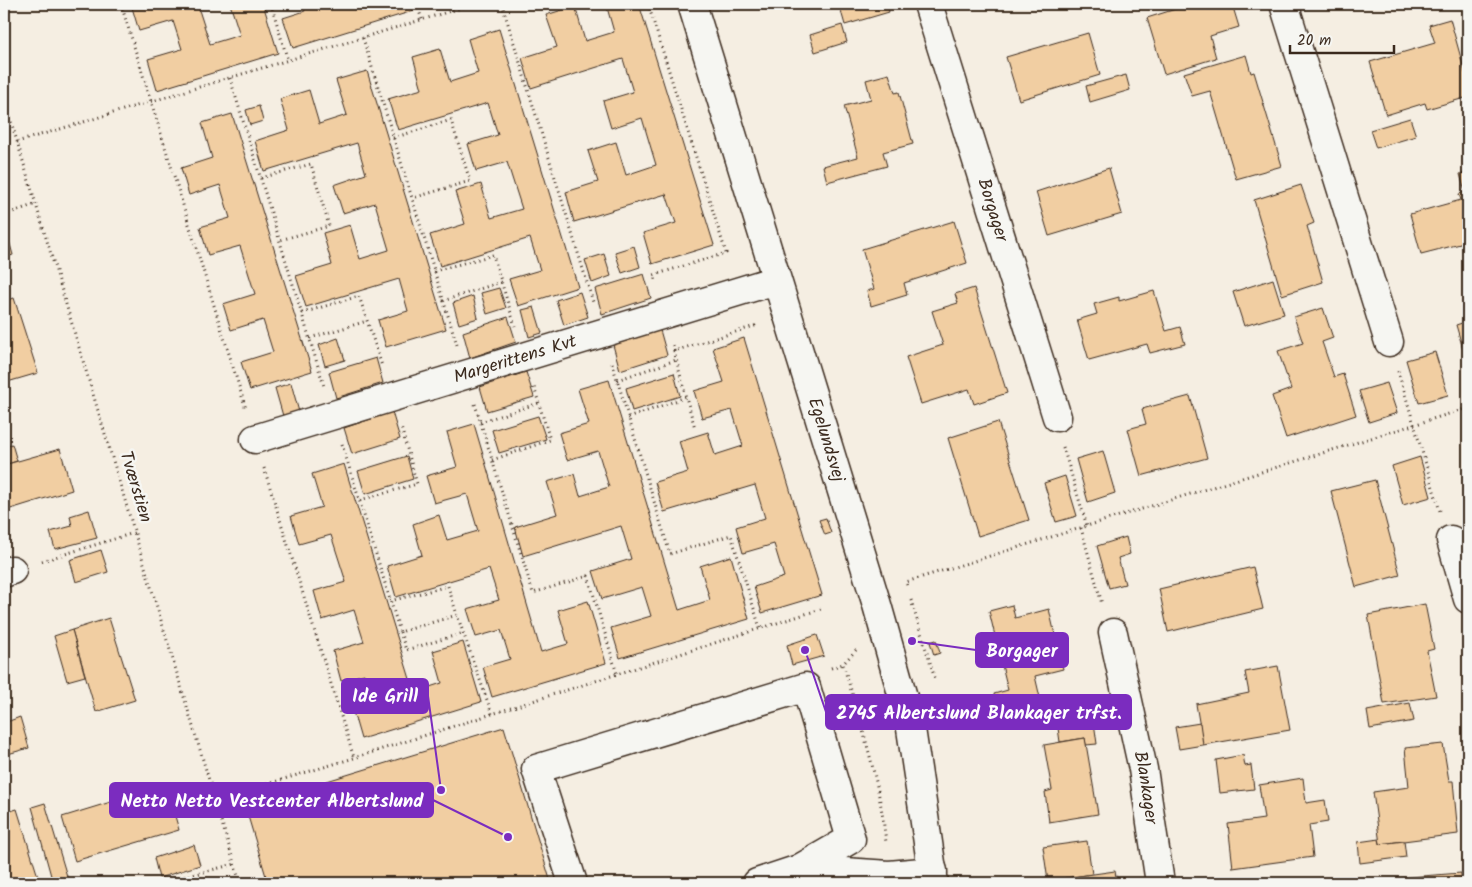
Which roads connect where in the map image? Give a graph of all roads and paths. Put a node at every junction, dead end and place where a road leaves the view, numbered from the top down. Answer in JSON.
{"nodes":[{"id":1,"x":121,"y":4,"type":"edge"},
{"id":2,"x":271,"y":4,"type":"edge"},
{"id":3,"x":417,"y":4,"type":"edge"},
{"id":4,"x":474,"y":4,"type":"edge"},
{"id":5,"x":648,"y":4,"type":"edge"},
{"id":6,"x":692,"y":4,"type":"edge"},
{"id":7,"x":928,"y":4,"type":"edge"},
{"id":8,"x":1284,"y":4,"type":"edge"},
{"id":9,"x":422,"y":20,"type":"junction"},
{"id":10,"x":288,"y":61,"type":"junction"},
{"id":11,"x":4,"y":98,"type":"edge"},
{"id":12,"x":152,"y":102,"type":"junction"},
{"id":13,"x":393,"y":138,"type":"dead end"},
{"id":14,"x":17,"y":143,"type":"junction"},
{"id":15,"x":261,"y":178,"type":"dead end"},
{"id":16,"x":412,"y":199,"type":"dead end"},
{"id":17,"x":36,"y":204,"type":"junction"},
{"id":18,"x":4,"y":215,"type":"edge"},
{"id":19,"x":280,"y":240,"type":"dead end"},
{"id":20,"x":434,"y":271,"type":"dead end"},
{"id":21,"x":776,"y":280,"type":"junction"},
{"id":22,"x":502,"y":282,"type":"junction"},
{"id":23,"x":443,"y":301,"type":"dead end"},
{"id":24,"x":302,"y":313,"type":"dead end"},
{"id":25,"x":664,"y":314,"type":"junction"},
{"id":26,"x":367,"y":321,"type":"junction"},
{"id":27,"x":758,"y":335,"type":"dead end"},
{"id":28,"x":310,"y":338,"type":"dead end"},
{"id":29,"x":1389,"y":342,"type":"joint"},
{"id":30,"x":674,"y":351,"type":"junction"},
{"id":31,"x":525,"y":356,"type":"junction"},
{"id":32,"x":676,"y":360,"type":"junction"},
{"id":33,"x":617,"y":380,"type":"dead end"},
{"id":34,"x":392,"y":397,"type":"junction"},
{"id":35,"x":686,"y":397,"type":"junction"},
{"id":36,"x":540,"y":403,"type":"junction"},
{"id":37,"x":1468,"y":408,"type":"edge"},
{"id":38,"x":1057,"y":417,"type":"joint"},
{"id":39,"x":628,"y":418,"type":"dead end"},
{"id":40,"x":480,"y":422,"type":"dead end"},
{"id":41,"x":1414,"y":425,"type":"junction"},
{"id":42,"x":695,"y":428,"type":"dead end"},
{"id":43,"x":255,"y":439,"type":"junction"},
{"id":44,"x":492,"y":460,"type":"dead end"},
{"id":45,"x":360,"y":500,"type":"dead end"},
{"id":46,"x":1087,"y":526,"type":"junction"},
{"id":47,"x":1081,"y":528,"type":"junction"},
{"id":48,"x":134,"y":533,"type":"junction"},
{"id":49,"x":1451,"y":540,"type":"joint"},
{"id":50,"x":8,"y":572,"type":"edge"},
{"id":51,"x":906,"y":582,"type":"dead end"},
{"id":52,"x":1468,"y":599,"type":"edge"},
{"id":53,"x":390,"y":602,"type":"dead end"},
{"id":54,"x":821,"y":609,"type":"dead end"},
{"id":55,"x":457,"y":615,"type":"dead end"},
{"id":56,"x":918,"y":622,"type":"dead end"},
{"id":57,"x":400,"y":632,"type":"dead end"},
{"id":58,"x":1113,"y":633,"type":"joint"},
{"id":59,"x":464,"y":634,"type":"dead end"},
{"id":60,"x":853,"y":642,"type":"dead end"},
{"id":61,"x":935,"y":679,"type":"dead end"},
{"id":62,"x":354,"y":758,"type":"junction"},
{"id":63,"x":214,"y":800,"type":"junction"},
{"id":64,"x":235,"y":864,"type":"junction"},
{"id":65,"x":799,"y":869,"type":"junction"},
{"id":66,"x":889,"y":875,"type":"junction"},
{"id":67,"x":933,"y":877,"type":"edge"},
{"id":68,"x":830,"y":878,"type":"edge"},
{"id":69,"x":160,"y":883,"type":"edge"},
{"id":70,"x":240,"y":883,"type":"edge"},
{"id":71,"x":573,"y":883,"type":"edge"},
{"id":72,"x":757,"y":883,"type":"edge"},
{"id":73,"x":1160,"y":883,"type":"edge"}],
"edges":[{"from":1,"to":12,"type":"path"},
{"from":2,"to":10,"type":"path"},
{"from":3,"to":9,"type":"path"},
{"from":4,"to":9,"type":"path"},
{"from":5,"to":25,"type":"path"},
{"from":6,"to":21,"type":"street","name":"Egelundsvej"},
{"from":7,"to":38,"type":"street","name":"Borgager"},
{"from":8,"to":29,"type":"street"},
{"from":9,"to":10,"type":"path"},
{"from":10,"to":12,"type":"path"},
{"from":11,"to":14,"type":"path","name":"Tværstien"},
{"from":12,"to":14,"type":"path"},
{"from":12,"to":43,"type":"path"},
{"from":13,"to":16,"type":"path"},
{"from":14,"to":17,"type":"path","name":"Tværstien"},
{"from":15,"to":19,"type":"path"},
{"from":17,"to":18,"type":"path"},
{"from":17,"to":48,"type":"path","name":"Tværstien"},
{"from":20,"to":22,"type":"path"},
{"from":21,"to":25,"type":"street","name":"Margerittens Kvt"},
{"from":21,"to":67,"type":"street","name":"Egelundsvej"},
{"from":22,"to":23,"type":"path"},
{"from":22,"to":31,"type":"path"},
{"from":24,"to":26,"type":"path"},
{"from":25,"to":30,"type":"path"},
{"from":25,"to":31,"type":"street","name":"Margerittens Kvt"},
{"from":26,"to":28,"type":"path"},
{"from":26,"to":34,"type":"path"},
{"from":27,"to":30,"type":"path"},
{"from":29,"to":41,"type":"path"},
{"from":30,"to":32,"type":"path"},
{"from":31,"to":34,"type":"street","name":"Margerittens Kvt"},
{"from":31,"to":36,"type":"path"},
{"from":32,"to":33,"type":"path"},
{"from":32,"to":35,"type":"path"},
{"from":34,"to":43,"type":"street","name":"Margerittens Kvt"},
{"from":34,"to":45,"type":"path"},
{"from":35,"to":39,"type":"path"},
{"from":35,"to":42,"type":"path"},
{"from":36,"to":40,"type":"path"},
{"from":36,"to":44,"type":"path"},
{"from":37,"to":41,"type":"path"},
{"from":38,"to":46,"type":"path"},
{"from":41,"to":46,"type":"path"},
{"from":41,"to":49,"type":"path"},
{"from":43,"to":62,"type":"path"},
{"from":46,"to":47,"type":"path"},
{"from":47,"to":51,"type":"path"},
{"from":47,"to":58,"type":"path"},
{"from":48,"to":50,"type":"path"},
{"from":48,"to":63,"type":"path","name":"Tværstien"},
{"from":49,"to":52,"type":"street"},
{"from":53,"to":55,"type":"path"},
{"from":54,"to":62,"type":"path"},
{"from":56,"to":61,"type":"path"},
{"from":57,"to":59,"type":"path"},
{"from":58,"to":73,"type":"street","name":"Blankager"},
{"from":60,"to":66,"type":"path"},
{"from":62,"to":63,"type":"path"},
{"from":63,"to":64,"type":"path","name":"Tværstien"},
{"from":64,"to":69,"type":"path"},
{"from":64,"to":70,"type":"path","name":"Tværstien"},
{"from":65,"to":68,"type":"street"},
{"from":65,"to":71,"type":"street"},
{"from":65,"to":72,"type":"street"},
{"from":66,"to":67,"type":"street"},
{"from":66,"to":68,"type":"street"}]}
